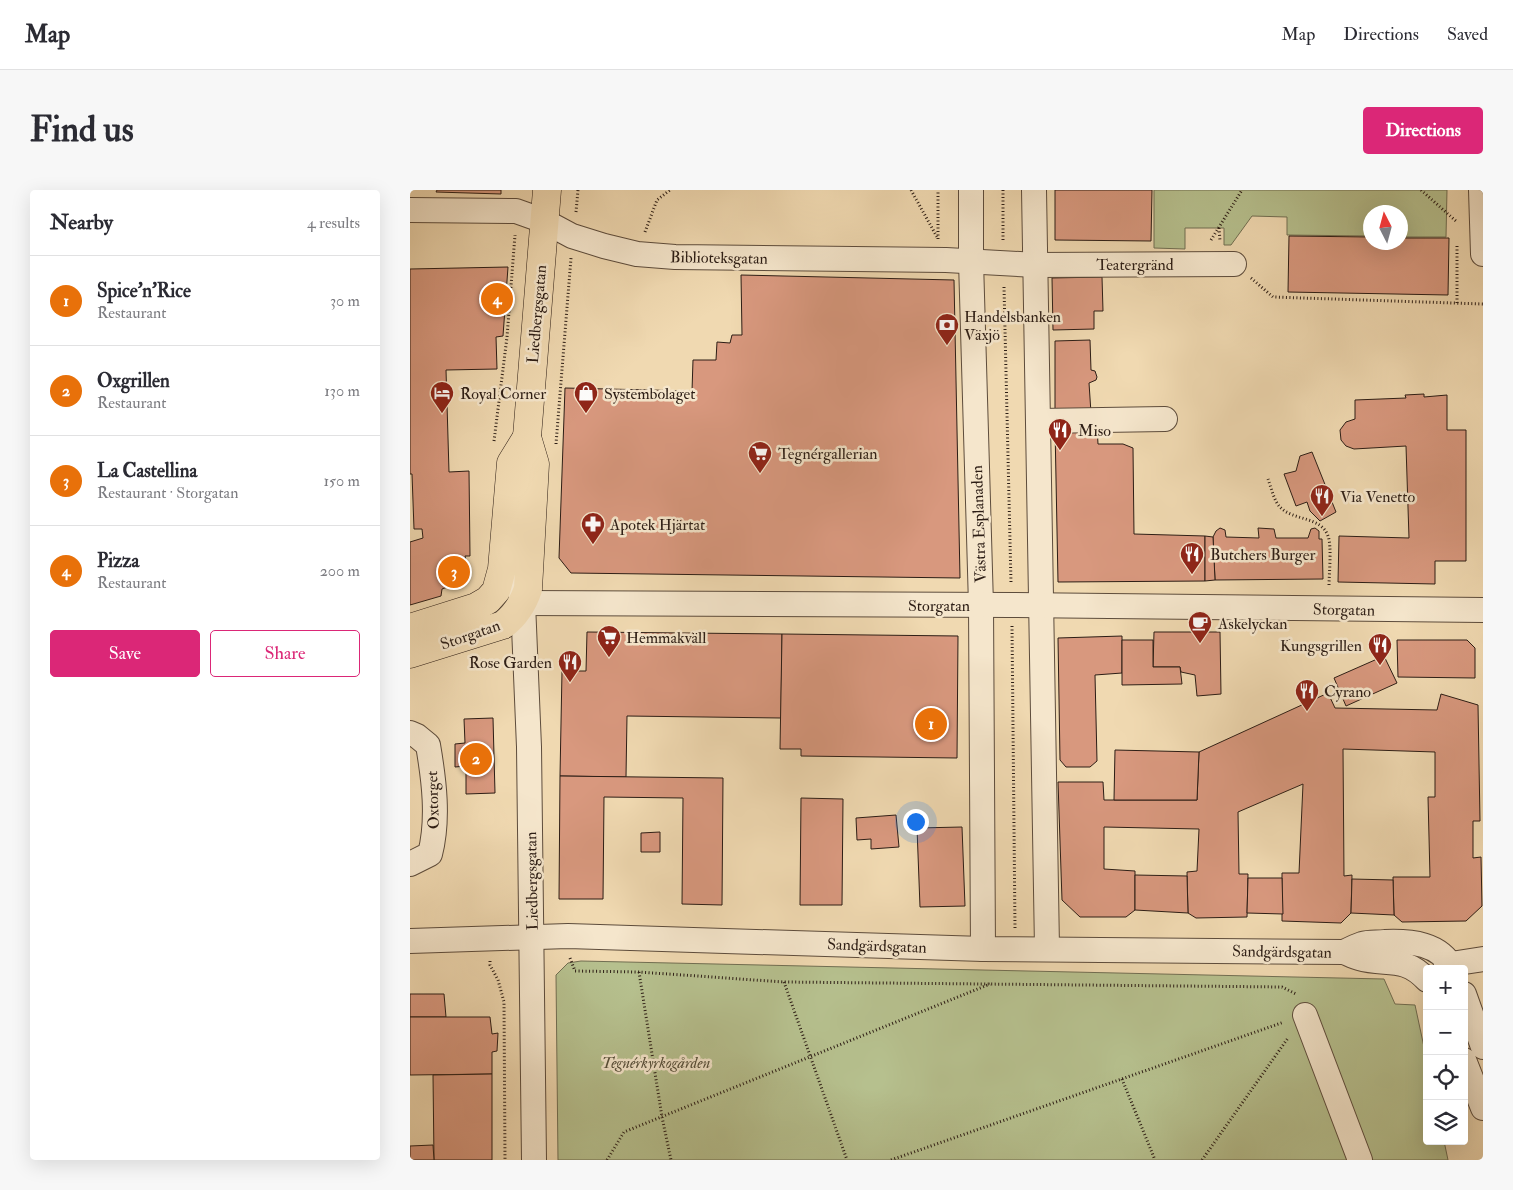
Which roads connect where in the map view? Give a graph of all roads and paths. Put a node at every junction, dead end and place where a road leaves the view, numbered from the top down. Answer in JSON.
{"nodes":[{"id":1,"x":547,"y":190,"type":"edge"},
{"id":2,"x":578,"y":190,"type":"edge"},
{"id":3,"x":670,"y":190,"type":"edge"},
{"id":4,"x":911,"y":190,"type":"edge"},
{"id":5,"x":938,"y":190,"type":"edge"},
{"id":6,"x":971,"y":190,"type":"edge"},
{"id":7,"x":1003,"y":190,"type":"edge"},
{"id":8,"x":1034,"y":190,"type":"edge"},
{"id":9,"x":1242,"y":190,"type":"edge"},
{"id":10,"x":1421,"y":190,"type":"edge"},
{"id":11,"x":1481,"y":190,"type":"edge"},
{"id":12,"x":410,"y":210,"type":"edge"},
{"id":13,"x":516,"y":212,"type":"junction"},
{"id":14,"x":544,"y":221,"type":"junction"},
{"id":15,"x":1457,"y":231,"type":"dead end"},
{"id":16,"x":572,"y":236,"type":"junction"},
{"id":17,"x":938,"y":238,"type":"junction"},
{"id":18,"x":1457,"y":240,"type":"dead end"},
{"id":19,"x":637,"y":254,"type":"junction"},
{"id":20,"x":1483,"y":254,"type":"edge"},
{"id":21,"x":946,"y":260,"type":"junction"},
{"id":22,"x":971,"y":261,"type":"junction"},
{"id":23,"x":1004,"y":263,"type":"junction"},
{"id":24,"x":1196,"y":264,"type":"junction"},
{"id":25,"x":1234,"y":264,"type":"joint"},
{"id":26,"x":1036,"y":265,"type":"junction"},
{"id":27,"x":1457,"y":303,"type":"junction"},
{"id":28,"x":1483,"y":304,"type":"edge"},
{"id":29,"x":1164,"y":419,"type":"dead end"},
{"id":30,"x":1039,"y":421,"type":"junction"},
{"id":31,"x":526,"y":437,"type":"junction"},
{"id":32,"x":493,"y":443,"type":"dead end"},
{"id":33,"x":556,"y":453,"type":"dead end"},
{"id":34,"x":1268,"y":479,"type":"dead end"},
{"id":35,"x":504,"y":540,"type":"junction"},
{"id":36,"x":496,"y":590,"type":"joint"},
{"id":37,"x":523,"y":603,"type":"junction"},
{"id":38,"x":980,"y":605,"type":"junction"},
{"id":39,"x":1012,"y":605,"type":"junction"},
{"id":40,"x":1042,"y":605,"type":"junction"},
{"id":41,"x":1329,"y":609,"type":"junction"},
{"id":42,"x":1483,"y":610,"type":"edge"},
{"id":43,"x":410,"y":628,"type":"edge"},
{"id":44,"x":410,"y":654,"type":"edge"},
{"id":45,"x":410,"y":733,"type":"edge"},
{"id":46,"x":410,"y":864,"type":"edge"},
{"id":47,"x":531,"y":936,"type":"junction"},
{"id":48,"x":568,"y":936,"type":"junction"},
{"id":49,"x":1015,"y":936,"type":"dead end"},
{"id":50,"x":489,"y":938,"type":"junction"},
{"id":51,"x":410,"y":941,"type":"edge"},
{"id":52,"x":1047,"y":948,"type":"junction"},
{"id":53,"x":983,"y":949,"type":"junction"},
{"id":54,"x":1344,"y":952,"type":"junction"},
{"id":55,"x":1483,"y":959,"type":"edge"},
{"id":56,"x":1448,"y":965,"type":"edge"},
{"id":57,"x":1458,"y":965,"type":"edge"},
{"id":58,"x":639,"y":972,"type":"junction"},
{"id":59,"x":1423,"y":976,"type":"edge"},
{"id":60,"x":784,"y":982,"type":"junction"},
{"id":61,"x":992,"y":983,"type":"junction"},
{"id":62,"x":1468,"y":1005,"type":"edge"},
{"id":63,"x":1305,"y":1015,"type":"junction"},
{"id":64,"x":1483,"y":1047,"type":"edge"},
{"id":65,"x":810,"y":1057,"type":"junction"},
{"id":66,"x":1468,"y":1070,"type":"edge"},
{"id":67,"x":1122,"y":1079,"type":"junction"},
{"id":68,"x":1483,"y":1108,"type":"edge"},
{"id":69,"x":662,"y":1117,"type":"junction"},
{"id":70,"x":505,"y":1160,"type":"edge"},
{"id":71,"x":534,"y":1160,"type":"edge"},
{"id":72,"x":607,"y":1160,"type":"edge"},
{"id":73,"x":671,"y":1160,"type":"edge"},
{"id":74,"x":847,"y":1160,"type":"edge"},
{"id":75,"x":891,"y":1160,"type":"edge"},
{"id":76,"x":1154,"y":1160,"type":"edge"},
{"id":77,"x":1202,"y":1160,"type":"edge"},
{"id":78,"x":1360,"y":1160,"type":"edge"}],
"edges":[{"from":1,"to":14,"type":"main road","name":"Liedbergsgatan"},
{"from":2,"to":16,"type":"path"},
{"from":3,"to":19,"type":"path"},
{"from":4,"to":17,"type":"path"},
{"from":5,"to":17,"type":"path"},
{"from":6,"to":22,"type":"street","name":"Västra Esplanaden"},
{"from":7,"to":23,"type":"path"},
{"from":8,"to":26,"type":"street"},
{"from":9,"to":24,"type":"path"},
{"from":10,"to":15,"type":"path"},
{"from":11,"to":20,"type":"street"},
{"from":12,"to":13,"type":"street","name":"Biblioteksgatan"},
{"from":13,"to":14,"type":"street","name":"Biblioteksgatan"},
{"from":13,"to":32,"type":"path"},
{"from":14,"to":16,"type":"street","name":"Biblioteksgatan"},
{"from":14,"to":31,"type":"main road","name":"Liedbergsgatan"},
{"from":16,"to":19,"type":"street","name":"Biblioteksgatan"},
{"from":16,"to":33,"type":"path"},
{"from":17,"to":21,"type":"path"},
{"from":18,"to":27,"type":"path"},
{"from":19,"to":21,"type":"street","name":"Biblioteksgatan"},
{"from":21,"to":22,"type":"street","name":"Biblioteksgatan"},
{"from":22,"to":23,"type":"street","name":"Biblioteksgatan"},
{"from":22,"to":38,"type":"street","name":"Västra Esplanaden"},
{"from":23,"to":26,"type":"street","name":"Biblioteksgatan"},
{"from":23,"to":39,"type":"path"},
{"from":24,"to":25,"type":"street","name":"Teatergränd"},
{"from":24,"to":26,"type":"street","name":"Teatergränd"},
{"from":25,"to":27,"type":"path"},
{"from":26,"to":30,"type":"street"},
{"from":27,"to":28,"type":"path"},
{"from":29,"to":30,"type":"street"},
{"from":30,"to":40,"type":"street"},
{"from":31,"to":35,"type":"main road","name":"Liedbergsgatan"},
{"from":31,"to":37,"type":"main road","name":"Liedbergsgatan"},
{"from":34,"to":41,"type":"path"},
{"from":35,"to":36,"type":"main road","name":"Liedbergsgatan"},
{"from":35,"to":37,"type":"street","name":"Liedbergsgatan"},
{"from":36,"to":43,"type":"main road","name":"Storgatan"},
{"from":37,"to":38,"type":"street","name":"Storgatan"},
{"from":37,"to":44,"type":"main road","name":"Storgatan"},
{"from":37,"to":47,"type":"street","name":"Liedbergsgatan"},
{"from":38,"to":39,"type":"street","name":"Storgatan"},
{"from":38,"to":53,"type":"street","name":"Västra Esplanaden"},
{"from":39,"to":40,"type":"street","name":"Storgatan"},
{"from":39,"to":49,"type":"path"},
{"from":40,"to":41,"type":"street","name":"Storgatan"},
{"from":40,"to":52,"type":"street"},
{"from":41,"to":42,"type":"street","name":"Storgatan"},
{"from":45,"to":46,"type":"street","name":"Oxtorget"},
{"from":47,"to":48,"type":"street","name":"Sandgärdsgatan"},
{"from":47,"to":50,"type":"street","name":"Sandgärdsgatan"},
{"from":47,"to":71,"type":"street","name":"Liedbergsgatan"},
{"from":48,"to":53,"type":"street","name":"Sandgärdsgatan"},
{"from":48,"to":58,"type":"path"},
{"from":50,"to":51,"type":"street","name":"Sandgärdsgatan"},
{"from":50,"to":70,"type":"path"},
{"from":52,"to":53,"type":"street","name":"Sandgärdsgatan"},
{"from":52,"to":54,"type":"street","name":"Sandgärdsgatan"},
{"from":54,"to":56,"type":"street","name":"Sandgärdsgatan"},
{"from":54,"to":59,"type":"street","name":"Sandgärdsgatan"},
{"from":55,"to":57,"type":"street","name":"Sandgärdsgatan"},
{"from":58,"to":60,"type":"path"},
{"from":58,"to":69,"type":"path"},
{"from":60,"to":61,"type":"path"},
{"from":60,"to":65,"type":"path"},
{"from":61,"to":63,"type":"path"},
{"from":61,"to":65,"type":"path"},
{"from":62,"to":64,"type":"street"},
{"from":63,"to":67,"type":"path"},
{"from":63,"to":77,"type":"path"},
{"from":63,"to":78,"type":"street"},
{"from":65,"to":69,"type":"path"},
{"from":65,"to":74,"type":"path"},
{"from":66,"to":68,"type":"street"},
{"from":67,"to":75,"type":"path"},
{"from":67,"to":76,"type":"path"},
{"from":69,"to":72,"type":"path"},
{"from":69,"to":73,"type":"path"}]}
